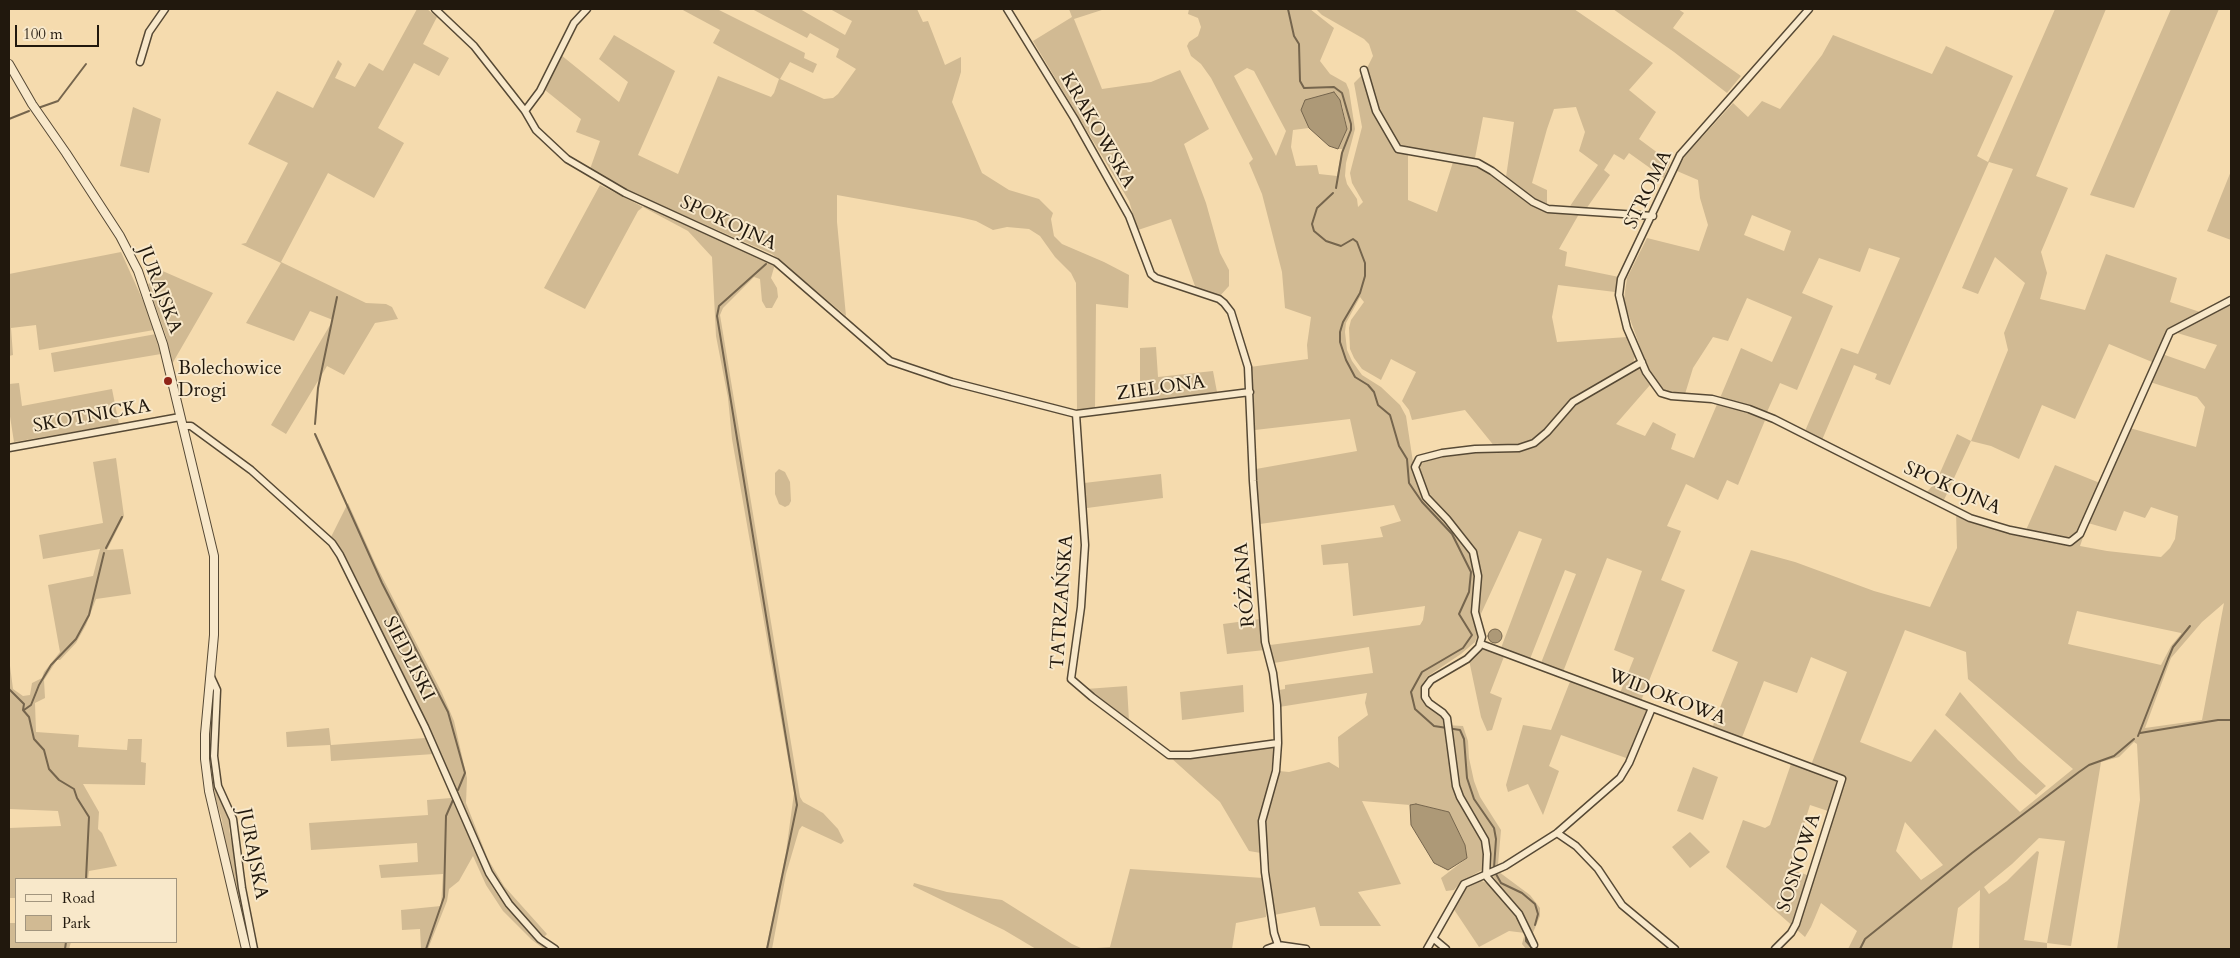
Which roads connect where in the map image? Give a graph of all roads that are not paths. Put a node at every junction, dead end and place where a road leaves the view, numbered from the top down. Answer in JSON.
{"nodes":[{"id":1,"x":165,"y":9,"type":"edge"},
{"id":2,"x":435,"y":9,"type":"edge"},
{"id":3,"x":587,"y":9,"type":"edge"},
{"id":4,"x":1007,"y":9,"type":"edge"},
{"id":5,"x":1809,"y":9,"type":"edge"},
{"id":6,"x":140,"y":62,"type":"dead end"},
{"id":7,"x":9,"y":64,"type":"edge"},
{"id":8,"x":1364,"y":70,"type":"dead end"},
{"id":9,"x":525,"y":111,"type":"junction"},
{"id":10,"x":1652,"y":216,"type":"junction"},
{"id":11,"x":1151,"y":274,"type":"joint"},
{"id":12,"x":2231,"y":300,"type":"edge"},
{"id":13,"x":1642,"y":362,"type":"junction"},
{"id":14,"x":1250,"y":392,"type":"junction"},
{"id":15,"x":1076,"y":414,"type":"junction"},
{"id":16,"x":180,"y":417,"type":"junction"},
{"id":17,"x":183,"y":426,"type":"junction"},
{"id":18,"x":9,"y":448,"type":"edge"},
{"id":19,"x":1481,"y":644,"type":"junction"},
{"id":20,"x":211,"y":677,"type":"junction"},
{"id":21,"x":1652,"y":708,"type":"junction"},
{"id":22,"x":1278,"y":743,"type":"junction"},
{"id":23,"x":1842,"y":779,"type":"joint"},
{"id":24,"x":1557,"y":833,"type":"junction"},
{"id":25,"x":1486,"y":876,"type":"junction"},
{"id":26,"x":1434,"y":939,"type":"junction"},
{"id":27,"x":1278,"y":945,"type":"junction"},
{"id":28,"x":1534,"y":945,"type":"dead end"},
{"id":29,"x":246,"y":949,"type":"edge"},
{"id":30,"x":254,"y":949,"type":"edge"},
{"id":31,"x":555,"y":949,"type":"edge"},
{"id":32,"x":1267,"y":949,"type":"edge"},
{"id":33,"x":1306,"y":949,"type":"edge"},
{"id":34,"x":1427,"y":949,"type":"edge"},
{"id":35,"x":1446,"y":949,"type":"edge"},
{"id":36,"x":1675,"y":949,"type":"edge"},
{"id":37,"x":1775,"y":949,"type":"edge"}],
"edges":[{"from":1,"to":6,"type":"street"},
{"from":2,"to":9,"type":"street","name":"SPOKOJNA"},
{"from":3,"to":9,"type":"street"},
{"from":4,"to":11,"type":"street","name":"KRAKOWSKA"},
{"from":5,"to":10,"type":"street","name":"STROMA"},
{"from":7,"to":16,"type":"street","name":"JURAJSKA"},
{"from":8,"to":10,"type":"street"},
{"from":9,"to":15,"type":"street","name":"SPOKOJNA"},
{"from":10,"to":13,"type":"street","name":"STROMA"},
{"from":11,"to":14,"type":"street","name":"RÓŻANA"},
{"from":12,"to":13,"type":"street","name":"SPOKOJNA"},
{"from":13,"to":19,"type":"street"},
{"from":14,"to":15,"type":"street","name":"ZIELONA"},
{"from":14,"to":22,"type":"street","name":"RÓŻANA"},
{"from":15,"to":22,"type":"street","name":"TATRZAŃSKA"},
{"from":16,"to":17,"type":"street","name":"JURAJSKA"},
{"from":16,"to":18,"type":"street","name":"SKOTNICKA"},
{"from":17,"to":20,"type":"street","name":"JURAJSKA"},
{"from":17,"to":31,"type":"street","name":"SIEDLISKI"},
{"from":19,"to":21,"type":"street","name":"WIDOKOWA"},
{"from":19,"to":25,"type":"street"},
{"from":20,"to":29,"type":"street","name":"JURAJSKA"},
{"from":20,"to":30,"type":"street","name":"JURAJSKA"},
{"from":21,"to":23,"type":"street","name":"WIDOKOWA"},
{"from":21,"to":24,"type":"street"},
{"from":22,"to":27,"type":"street","name":"RÓŻANA"},
{"from":23,"to":37,"type":"street","name":"SOSNOWA"},
{"from":24,"to":25,"type":"street"},
{"from":24,"to":36,"type":"street"},
{"from":25,"to":26,"type":"street"},
{"from":25,"to":28,"type":"street"},
{"from":26,"to":34,"type":"street"},
{"from":26,"to":35,"type":"street"},
{"from":27,"to":32,"type":"street"},
{"from":27,"to":33,"type":"street"}]}
